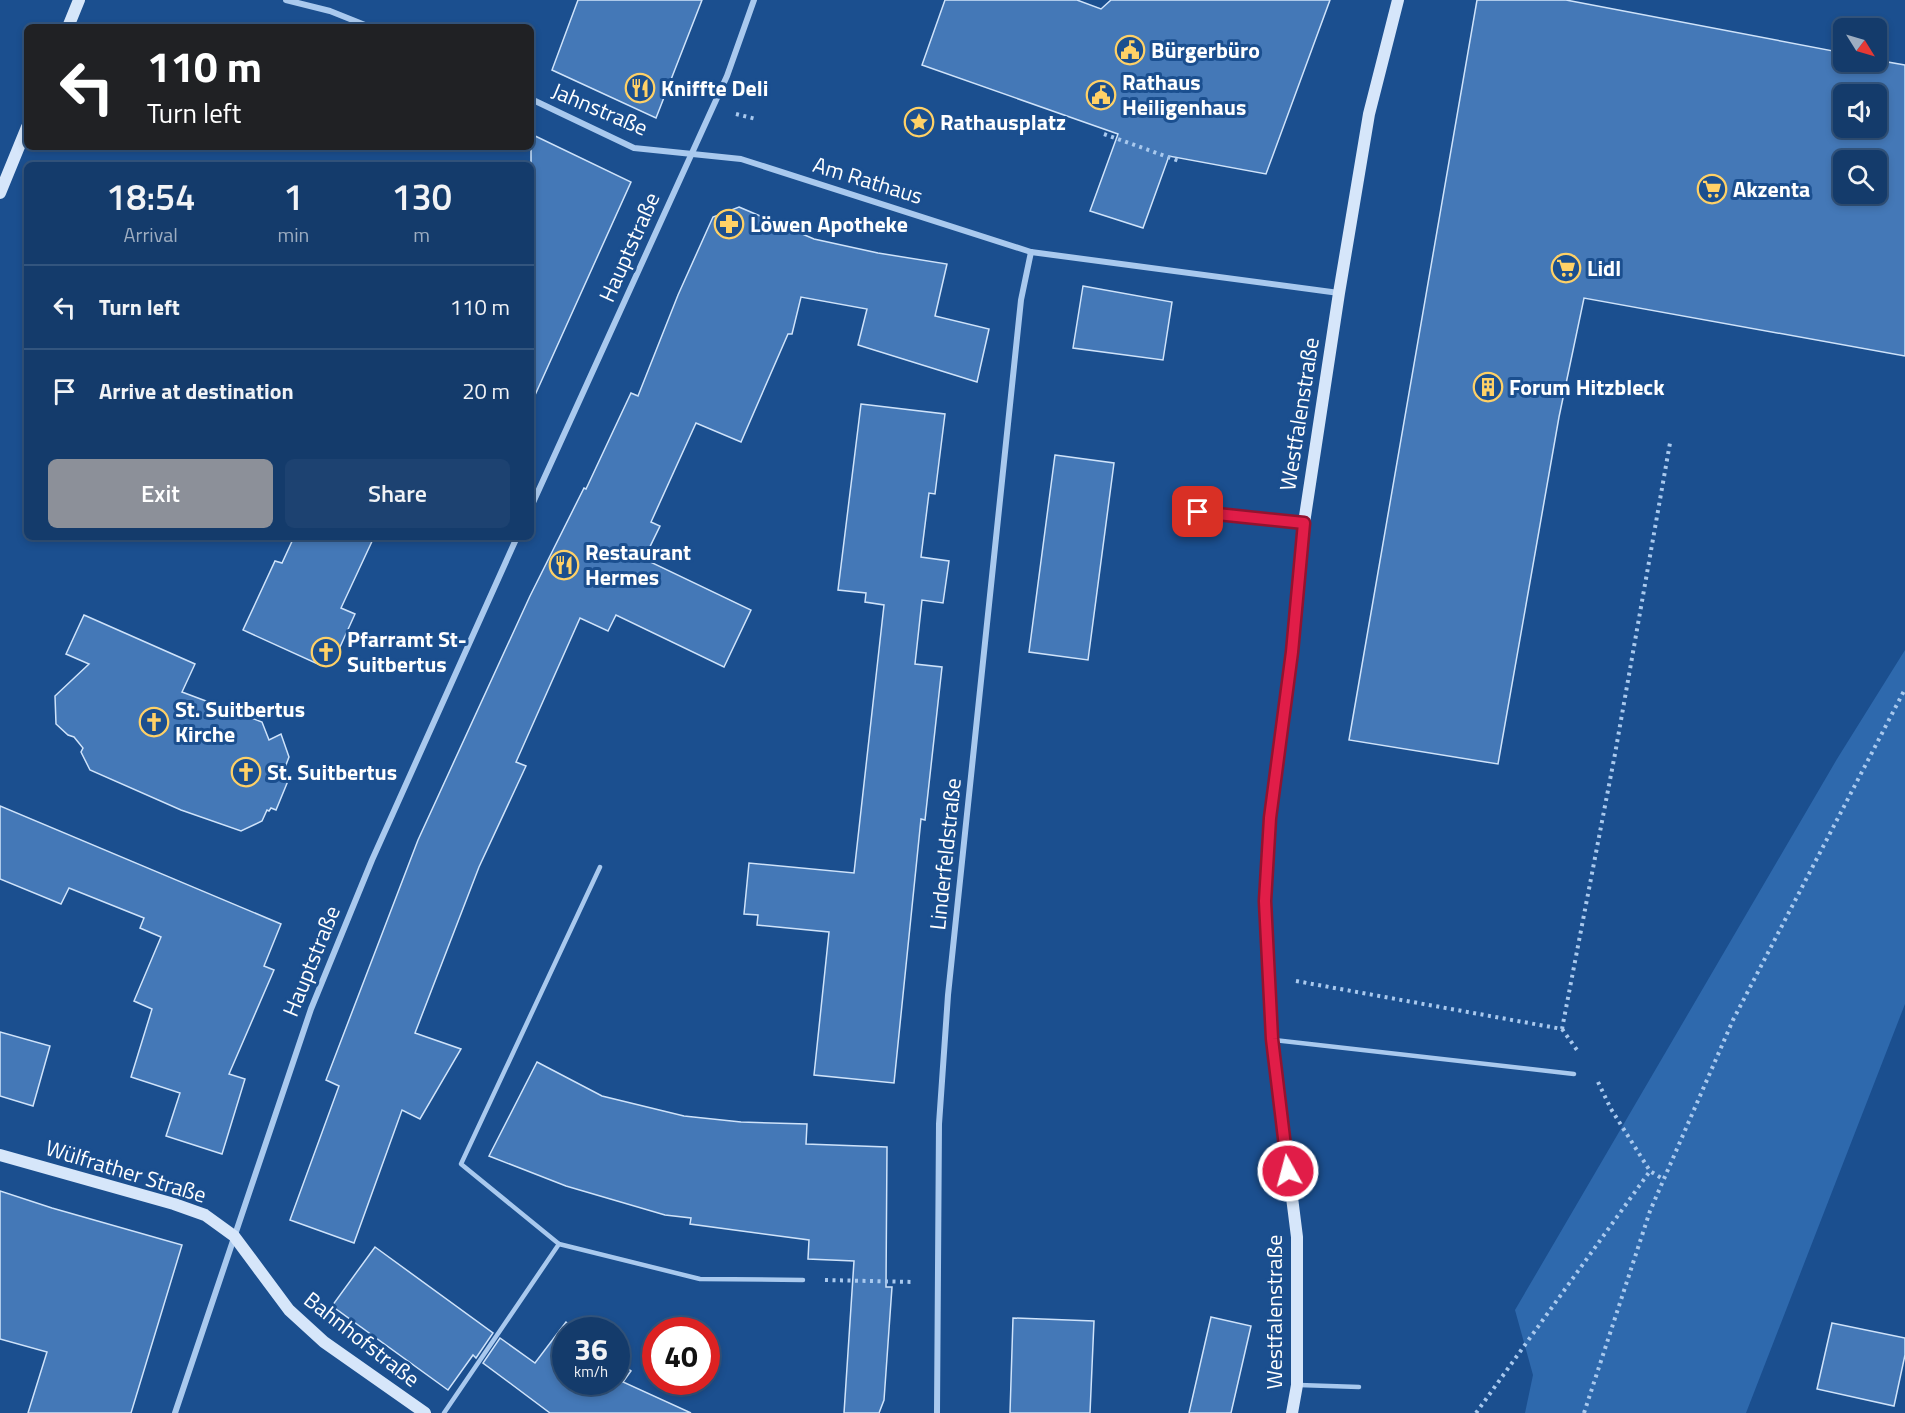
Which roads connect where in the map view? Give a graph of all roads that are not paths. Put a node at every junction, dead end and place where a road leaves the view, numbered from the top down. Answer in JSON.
{"nodes":[{"id":1,"x":79,"y":0,"type":"edge"},
{"id":2,"x":286,"y":0,"type":"edge"},
{"id":3,"x":754,"y":0,"type":"edge"},
{"id":4,"x":1398,"y":0,"type":"edge"},
{"id":5,"x":69,"y":24,"type":"edge"},
{"id":6,"x":362,"y":24,"type":"edge"},
{"id":7,"x":534,"y":100,"type":"edge"},
{"id":8,"x":24,"y":134,"type":"edge"},
{"id":9,"x":692,"y":155,"type":"junction"},
{"id":10,"x":0,"y":193,"type":"edge"},
{"id":11,"x":1031,"y":252,"type":"junction"},
{"id":12,"x":1339,"y":293,"type":"junction"},
{"id":13,"x":534,"y":500,"type":"edge"},
{"id":14,"x":1198,"y":512,"type":"dead end"},
{"id":15,"x":1304,"y":523,"type":"junction"},
{"id":16,"x":516,"y":540,"type":"edge"},
{"id":17,"x":600,"y":867,"type":"dead end"},
{"id":18,"x":1272,"y":1039,"type":"junction"},
{"id":19,"x":1574,"y":1074,"type":"dead end"},
{"id":20,"x":0,"y":1155,"type":"edge"},
{"id":21,"x":234,"y":1236,"type":"junction"},
{"id":22,"x":559,"y":1244,"type":"junction"},
{"id":23,"x":803,"y":1280,"type":"road end"},
{"id":24,"x":1296,"y":1385,"type":"junction"},
{"id":25,"x":1359,"y":1387,"type":"dead end"},
{"id":26,"x":176,"y":1413,"type":"edge"},
{"id":27,"x":425,"y":1413,"type":"edge"},
{"id":28,"x":444,"y":1413,"type":"edge"},
{"id":29,"x":937,"y":1413,"type":"edge"},
{"id":30,"x":1292,"y":1413,"type":"edge"}],
"edges":[{"from":1,"to":5,"type":"street"},
{"from":2,"to":6,"type":"street"},
{"from":3,"to":9,"type":"street","name":"Hauptstraße"},
{"from":4,"to":12,"type":"street","name":"Westfalenstraße"},
{"from":7,"to":9,"type":"street","name":"Jahnstraße"},
{"from":8,"to":10,"type":"street"},
{"from":9,"to":11,"type":"street","name":"Am Rathaus"},
{"from":9,"to":13,"type":"street","name":"Hauptstraße"},
{"from":11,"to":12,"type":"street","name":"Am Rathaus"},
{"from":11,"to":29,"type":"street","name":"Linderfeldstraße"},
{"from":12,"to":15,"type":"street","name":"Westfalenstraße"},
{"from":14,"to":15,"type":"lane"},
{"from":15,"to":18,"type":"street","name":"Westfalenstraße"},
{"from":16,"to":21,"type":"street","name":"Hauptstraße"},
{"from":17,"to":22,"type":"lane"},
{"from":18,"to":19,"type":"lane"},
{"from":18,"to":24,"type":"street","name":"Westfalenstraße"},
{"from":20,"to":21,"type":"street","name":"Wülfrather Straße"},
{"from":21,"to":26,"type":"street","name":"Hauptstraße"},
{"from":21,"to":27,"type":"street","name":"Bahnhofstraße"},
{"from":22,"to":23,"type":"lane"},
{"from":22,"to":28,"type":"lane"},
{"from":24,"to":25,"type":"lane"},
{"from":24,"to":30,"type":"street","name":"Westfalenstraße"}]}
